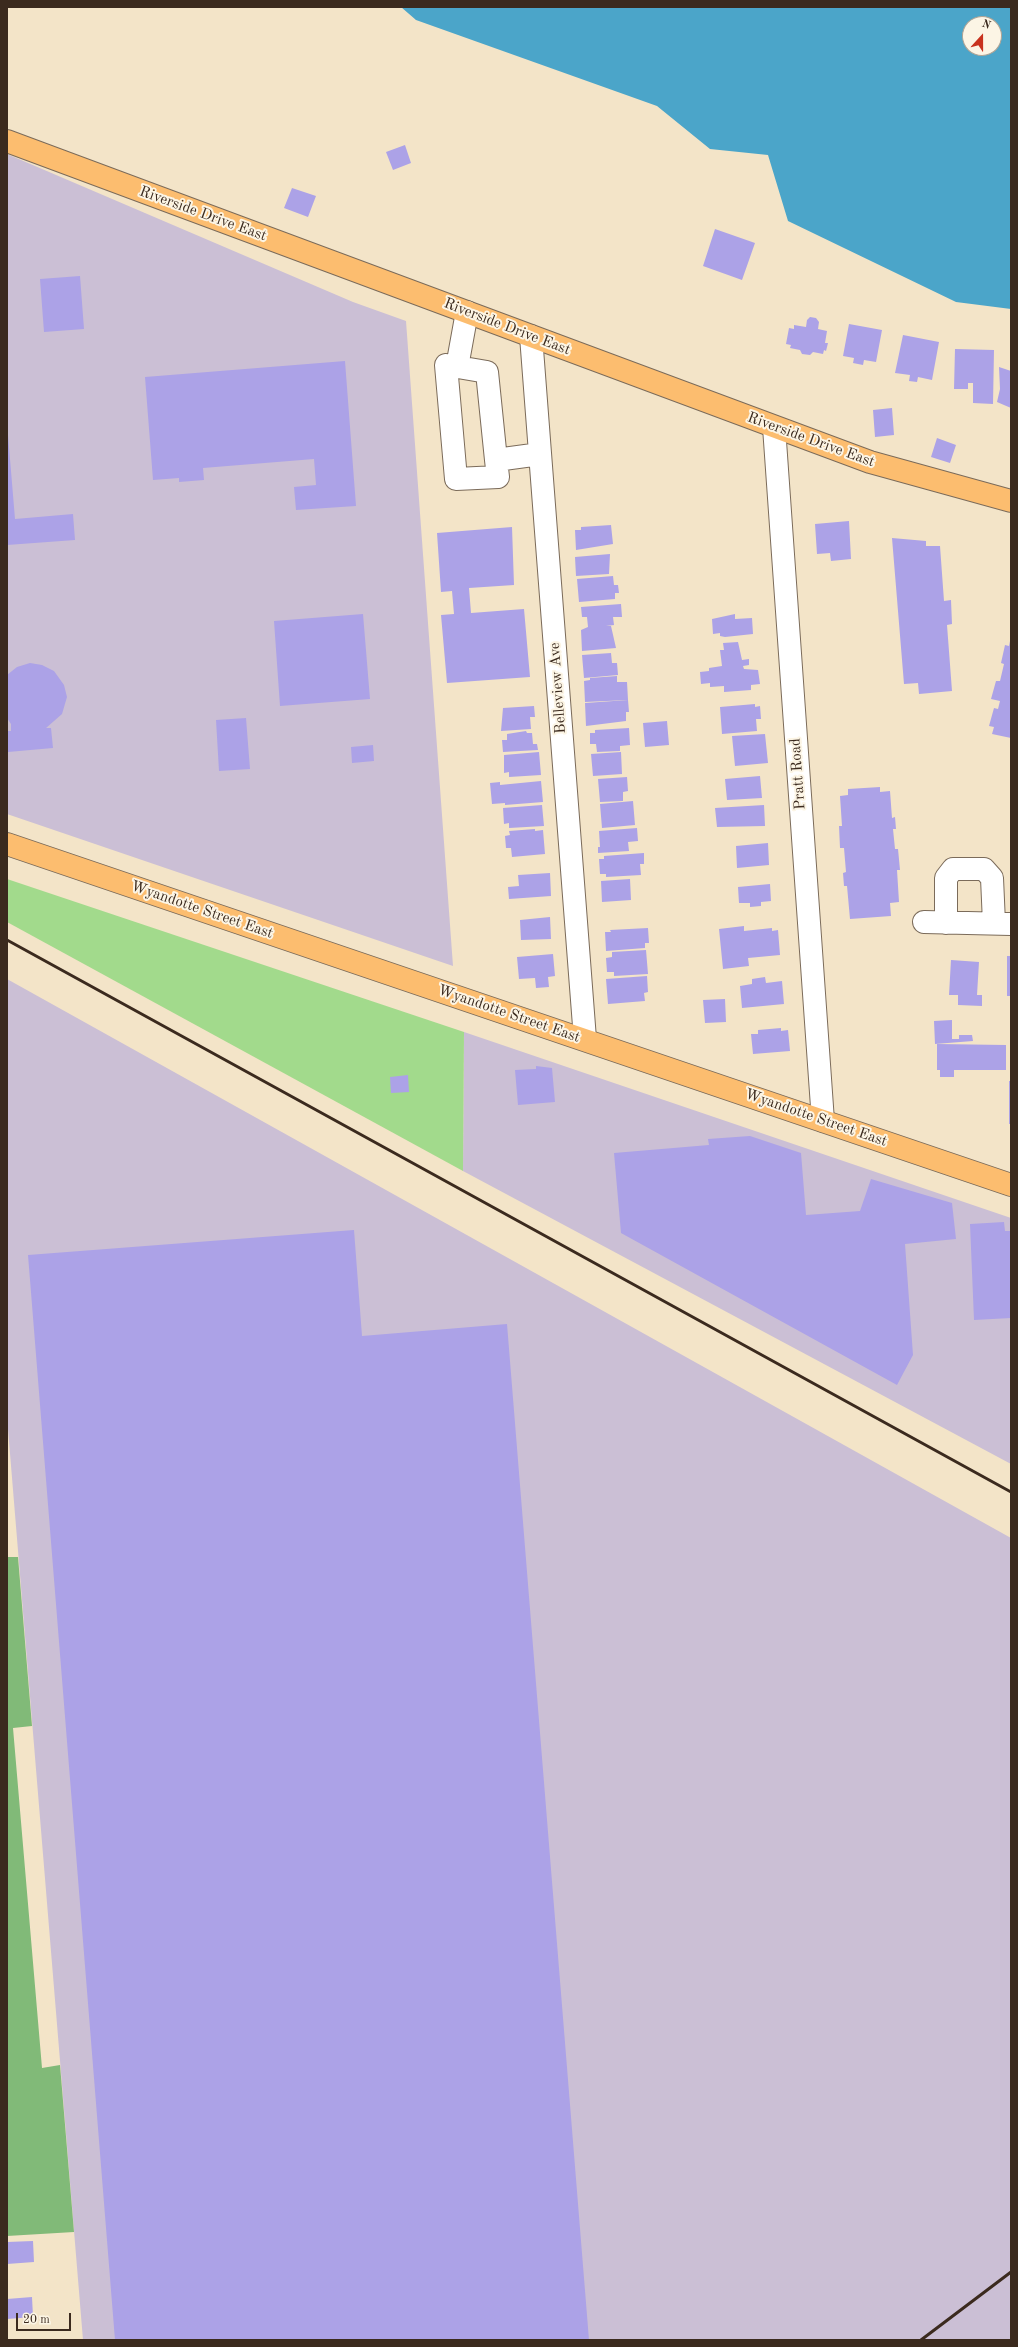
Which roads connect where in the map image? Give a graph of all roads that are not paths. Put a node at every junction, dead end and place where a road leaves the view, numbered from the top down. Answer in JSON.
{"nodes":[{"id":1,"x":7,"y":141,"type":"edge"},
{"id":2,"x":467,"y":312,"type":"junction"},
{"id":3,"x":531,"y":336,"type":"junction"},
{"id":4,"x":458,"y":367,"type":"junction"},
{"id":5,"x":774,"y":426,"type":"junction"},
{"id":6,"x":540,"y":454,"type":"junction"},
{"id":7,"x":496,"y":460,"type":"junction"},
{"id":8,"x":1011,"y":501,"type":"edge"},
{"id":9,"x":7,"y":844,"type":"edge"},
{"id":10,"x":924,"y":922,"type":"dead end"},
{"id":11,"x":946,"y":923,"type":"junction"},
{"id":12,"x":1002,"y":924,"type":"edge"},
{"id":13,"x":585,"y":1040,"type":"junction"},
{"id":14,"x":823,"y":1121,"type":"junction"},
{"id":15,"x":1011,"y":1185,"type":"edge"}],
"edges":[{"from":1,"to":2,"type":"main road","name":"Riverside Drive East"},
{"from":2,"to":3,"type":"main road","name":"Riverside Drive East"},
{"from":2,"to":4,"type":"street"},
{"from":3,"to":5,"type":"main road","name":"Riverside Drive East"},
{"from":3,"to":6,"type":"street","name":"Belleview Ave"},
{"from":4,"to":7,"type":"street"},
{"from":4,"to":7,"type":"street"},
{"from":5,"to":8,"type":"main road","name":"Riverside Drive East"},
{"from":5,"to":14,"type":"street","name":"Pratt Road"},
{"from":6,"to":7,"type":"street"},
{"from":6,"to":13,"type":"street","name":"Belleview Ave"},
{"from":9,"to":13,"type":"main road","name":"Wyandotte Street East"},
{"from":10,"to":11,"type":"street"},
{"from":11,"to":12,"type":"street"},
{"from":11,"to":12,"type":"street"},
{"from":13,"to":14,"type":"main road","name":"Wyandotte Street East"},
{"from":14,"to":15,"type":"main road","name":"Wyandotte Street East"}]}
